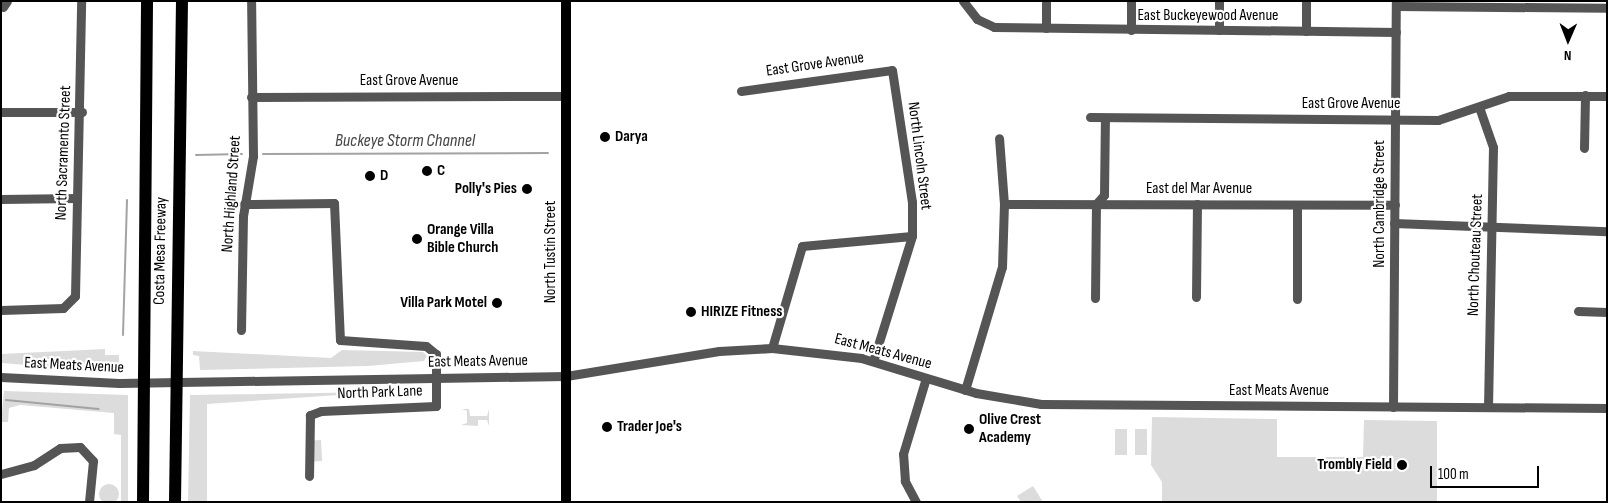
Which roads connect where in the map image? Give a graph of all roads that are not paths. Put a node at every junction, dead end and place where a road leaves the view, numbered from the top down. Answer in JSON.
{"nodes":[{"id":1,"x":81,"y":1,"type":"edge"},
{"id":2,"x":147,"y":1,"type":"edge"},
{"id":3,"x":182,"y":1,"type":"edge"},
{"id":4,"x":251,"y":1,"type":"edge"},
{"id":5,"x":566,"y":1,"type":"edge"},
{"id":6,"x":1046,"y":1,"type":"edge"},
{"id":7,"x":1132,"y":1,"type":"edge"},
{"id":8,"x":1220,"y":1,"type":"edge"},
{"id":9,"x":1306,"y":1,"type":"edge"},
{"id":10,"x":1396,"y":3,"type":"edge"},
{"id":11,"x":1495,"y":4,"type":"edge"},
{"id":12,"x":1593,"y":4,"type":"edge"},
{"id":13,"x":965,"y":5,"type":"edge"},
{"id":14,"x":1607,"y":8,"type":"edge"},
{"id":15,"x":1046,"y":28,"type":"junction"},
{"id":16,"x":1131,"y":30,"type":"junction"},
{"id":17,"x":1219,"y":30,"type":"junction"},
{"id":18,"x":1306,"y":31,"type":"junction"},
{"id":19,"x":1396,"y":32,"type":"junction"},
{"id":20,"x":892,"y":70,"type":"joint"},
{"id":21,"x":741,"y":90,"type":"dead end"},
{"id":22,"x":1585,"y":95,"type":"junction"},
{"id":23,"x":566,"y":96,"type":"junction"},
{"id":24,"x":1607,"y":96,"type":"edge"},
{"id":25,"x":251,"y":97,"type":"junction"},
{"id":26,"x":1479,"y":107,"type":"junction"},
{"id":27,"x":1,"y":112,"type":"edge"},
{"id":28,"x":82,"y":112,"type":"junction"},
{"id":29,"x":1090,"y":117,"type":"dead end"},
{"id":30,"x":1105,"y":118,"type":"junction"},
{"id":31,"x":1396,"y":120,"type":"junction"},
{"id":32,"x":999,"y":138,"type":"dead end"},
{"id":33,"x":1584,"y":148,"type":"dead end"},
{"id":34,"x":77,"y":198,"type":"junction"},
{"id":35,"x":1,"y":199,"type":"edge"},
{"id":36,"x":244,"y":204,"type":"junction"},
{"id":37,"x":1004,"y":204,"type":"junction"},
{"id":38,"x":1096,"y":204,"type":"junction"},
{"id":39,"x":1197,"y":204,"type":"junction"},
{"id":40,"x":1297,"y":205,"type":"junction"},
{"id":41,"x":1394,"y":205,"type":"junction"},
{"id":42,"x":1394,"y":223,"type":"junction"},
{"id":43,"x":1490,"y":224,"type":"junction"},
{"id":44,"x":1607,"y":231,"type":"edge"},
{"id":45,"x":912,"y":236,"type":"junction"},
{"id":46,"x":1196,"y":297,"type":"dead end"},
{"id":47,"x":1095,"y":298,"type":"dead end"},
{"id":48,"x":1297,"y":298,"type":"dead end"},
{"id":49,"x":1,"y":310,"type":"edge"},
{"id":50,"x":1578,"y":311,"type":"dead end"},
{"id":51,"x":1607,"y":312,"type":"edge"},
{"id":52,"x":241,"y":330,"type":"dead end"},
{"id":53,"x":772,"y":348,"type":"junction"},
{"id":54,"x":873,"y":361,"type":"junction"},
{"id":55,"x":566,"y":376,"type":"junction"},
{"id":56,"x":1,"y":377,"type":"edge"},
{"id":57,"x":437,"y":377,"type":"junction"},
{"id":58,"x":926,"y":378,"type":"junction"},
{"id":59,"x":964,"y":390,"type":"junction"},
{"id":60,"x":1393,"y":407,"type":"junction"},
{"id":61,"x":1488,"y":407,"type":"junction"},
{"id":62,"x":1607,"y":408,"type":"edge"},
{"id":63,"x":1,"y":466,"type":"edge"},
{"id":64,"x":14,"y":471,"type":"junction"},
{"id":65,"x":1,"y":474,"type":"edge"},
{"id":66,"x":309,"y":476,"type":"dead end"},
{"id":67,"x":89,"y":502,"type":"edge"},
{"id":68,"x":143,"y":502,"type":"edge"},
{"id":69,"x":174,"y":502,"type":"edge"},
{"id":70,"x":566,"y":502,"type":"edge"},
{"id":71,"x":916,"y":502,"type":"edge"}],
"edges":[{"from":1,"to":28,"type":"street","name":"North Sacramento Street"},
{"from":2,"to":68,"type":"highway","name":"Costa Mesa Freeway"},
{"from":3,"to":69,"type":"highway","name":"Costa Mesa Freeway"},
{"from":4,"to":25,"type":"street","name":"North Highland Street"},
{"from":5,"to":23,"type":"main road","name":"North Tustin Street"},
{"from":6,"to":15,"type":"street"},
{"from":7,"to":16,"type":"street"},
{"from":8,"to":17,"type":"street"},
{"from":9,"to":18,"type":"street"},
{"from":10,"to":11,"type":"street"},
{"from":10,"to":19,"type":"street","name":"North Cambridge Street"},
{"from":11,"to":12,"type":"street"},
{"from":12,"to":14,"type":"street"},
{"from":13,"to":15,"type":"street","name":"East Buckeyewood Avenue"},
{"from":15,"to":16,"type":"street","name":"East Buckeyewood Avenue"},
{"from":16,"to":17,"type":"street","name":"East Buckeyewood Avenue"},
{"from":17,"to":18,"type":"street","name":"East Buckeyewood Avenue"},
{"from":18,"to":19,"type":"street","name":"East Buckeyewood Avenue"},
{"from":19,"to":31,"type":"street","name":"North Cambridge Street"},
{"from":20,"to":21,"type":"street","name":"East Grove Avenue"},
{"from":20,"to":45,"type":"street","name":"North Lincoln Street"},
{"from":22,"to":24,"type":"street","name":"East Grove Avenue"},
{"from":22,"to":26,"type":"street","name":"East Grove Avenue"},
{"from":22,"to":33,"type":"street"},
{"from":23,"to":25,"type":"street","name":"East Grove Avenue"},
{"from":23,"to":55,"type":"main road","name":"North Tustin Street"},
{"from":25,"to":36,"type":"street","name":"North Highland Street"},
{"from":26,"to":31,"type":"street","name":"East Grove Avenue"},
{"from":26,"to":43,"type":"street","name":"North Chouteau Street"},
{"from":27,"to":28,"type":"street"},
{"from":28,"to":34,"type":"street","name":"North Sacramento Street"},
{"from":29,"to":30,"type":"street","name":"East Grove Avenue"},
{"from":30,"to":31,"type":"street","name":"East Grove Avenue"},
{"from":30,"to":38,"type":"street"},
{"from":31,"to":41,"type":"street","name":"North Cambridge Street"},
{"from":32,"to":37,"type":"street"},
{"from":34,"to":35,"type":"street"},
{"from":34,"to":49,"type":"street","name":"North Sacramento Street"},
{"from":36,"to":52,"type":"street","name":"North Highland Street"},
{"from":36,"to":57,"type":"street","name":"North Park Lane"},
{"from":37,"to":38,"type":"street","name":"East del Mar Avenue"},
{"from":37,"to":59,"type":"street"},
{"from":38,"to":39,"type":"street","name":"East del Mar Avenue"},
{"from":38,"to":47,"type":"street"},
{"from":39,"to":40,"type":"street","name":"East del Mar Avenue"},
{"from":39,"to":46,"type":"street"},
{"from":40,"to":41,"type":"street","name":"East del Mar Avenue"},
{"from":40,"to":48,"type":"street"},
{"from":41,"to":42,"type":"street","name":"North Cambridge Street"},
{"from":42,"to":43,"type":"street"},
{"from":42,"to":60,"type":"street","name":"North Cambridge Street"},
{"from":43,"to":44,"type":"street"},
{"from":43,"to":61,"type":"street","name":"North Chouteau Street"},
{"from":45,"to":53,"type":"street"},
{"from":45,"to":54,"type":"street","name":"North Lincoln Street"},
{"from":50,"to":51,"type":"street"},
{"from":53,"to":54,"type":"street","name":"East Meats Avenue"},
{"from":53,"to":55,"type":"street","name":"East Meats Avenue"},
{"from":54,"to":58,"type":"street","name":"East Meats Avenue"},
{"from":55,"to":57,"type":"street","name":"East Meats Avenue"},
{"from":55,"to":70,"type":"main road","name":"North Tustin Street"},
{"from":56,"to":57,"type":"street","name":"East Meats Avenue"},
{"from":57,"to":66,"type":"street","name":"North Park Lane"},
{"from":58,"to":59,"type":"street","name":"East Meats Avenue"},
{"from":58,"to":71,"type":"street"},
{"from":59,"to":60,"type":"street","name":"East Meats Avenue"},
{"from":60,"to":61,"type":"street","name":"East Meats Avenue"},
{"from":61,"to":62,"type":"street","name":"East Meats Avenue"},
{"from":63,"to":64,"type":"street"},
{"from":64,"to":65,"type":"street"},
{"from":64,"to":67,"type":"street"}]}
